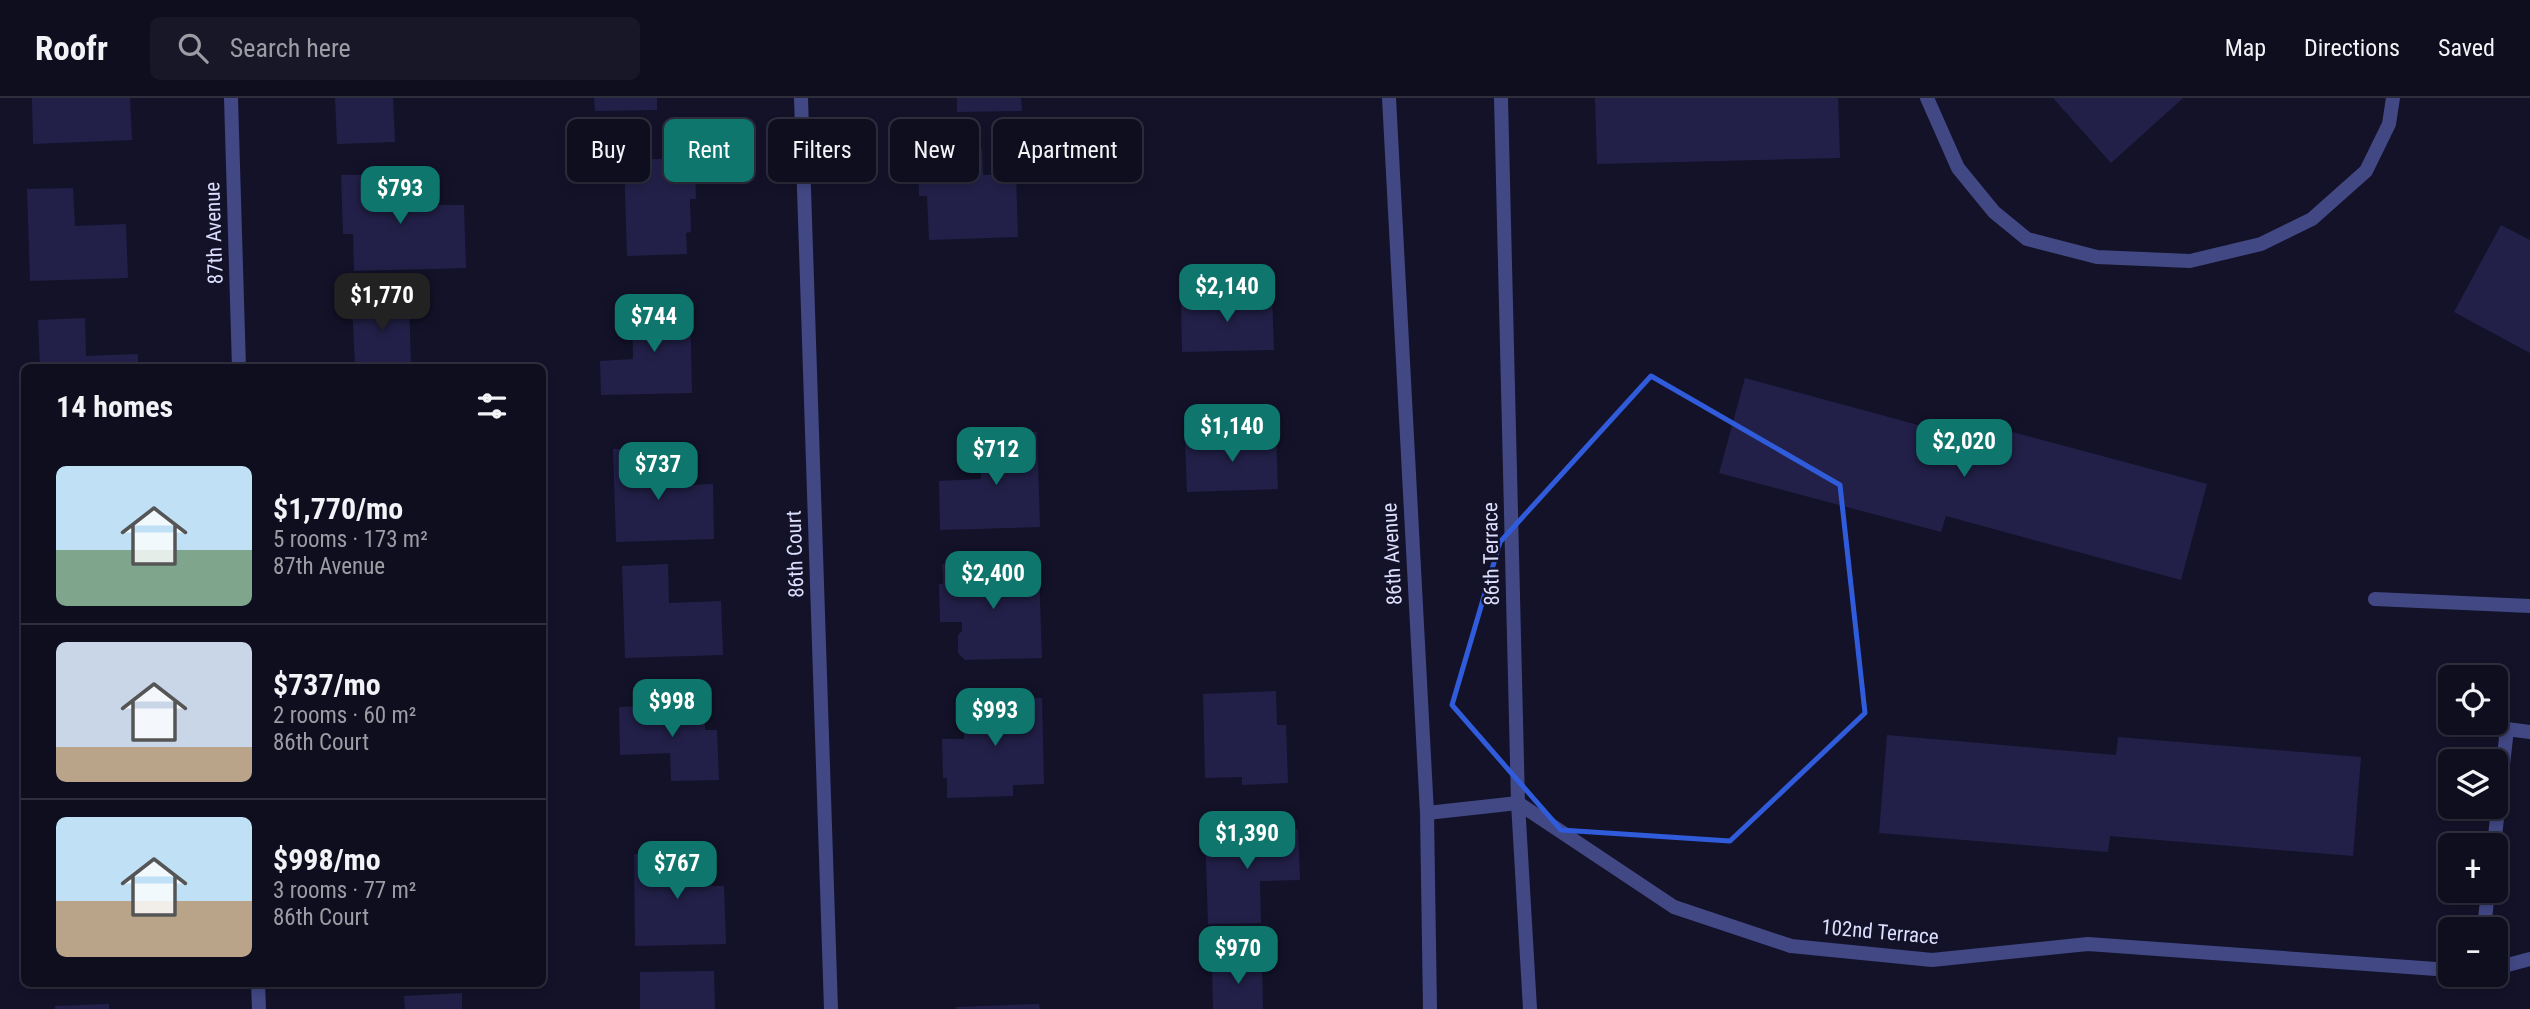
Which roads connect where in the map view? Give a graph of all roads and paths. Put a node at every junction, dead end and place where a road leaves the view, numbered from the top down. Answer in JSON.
{"nodes":[{"id":1,"x":231,"y":98,"type":"edge"},
{"id":2,"x":801,"y":98,"type":"edge"},
{"id":3,"x":1389,"y":98,"type":"edge"},
{"id":4,"x":1501,"y":98,"type":"edge"},
{"id":5,"x":1927,"y":98,"type":"edge"},
{"id":6,"x":2393,"y":98,"type":"edge"},
{"id":7,"x":239,"y":364,"type":"edge"},
{"id":8,"x":2375,"y":599,"type":"dead end"},
{"id":9,"x":2530,"y":606,"type":"edge"},
{"id":10,"x":2530,"y":732,"type":"edge"},
{"id":11,"x":1518,"y":803,"type":"junction"},
{"id":12,"x":1427,"y":813,"type":"junction"},
{"id":13,"x":2495,"y":833,"type":"edge"},
{"id":14,"x":2530,"y":959,"type":"edge"},
{"id":15,"x":2508,"y":965,"type":"edge"},
{"id":16,"x":2438,"y":969,"type":"edge"},
{"id":17,"x":258,"y":987,"type":"edge"},
{"id":18,"x":259,"y":1009,"type":"edge"},
{"id":19,"x":831,"y":1009,"type":"edge"},
{"id":20,"x":1430,"y":1009,"type":"edge"},
{"id":21,"x":1530,"y":1009,"type":"edge"}],
"edges":[{"from":1,"to":7,"type":"street","name":"87th Avenue"},
{"from":2,"to":19,"type":"street","name":"86th Court"},
{"from":3,"to":12,"type":"street","name":"86th Avenue"},
{"from":4,"to":11,"type":"street","name":"86th Terrace"},
{"from":5,"to":6,"type":"street"},
{"from":8,"to":9,"type":"street"},
{"from":10,"to":13,"type":"street"},
{"from":11,"to":12,"type":"street"},
{"from":11,"to":16,"type":"street","name":"102nd Terrace"},
{"from":11,"to":21,"type":"street","name":"86th Terrace"},
{"from":12,"to":20,"type":"street","name":"86th Avenue"},
{"from":14,"to":15,"type":"street"},
{"from":17,"to":18,"type":"street"}]}
